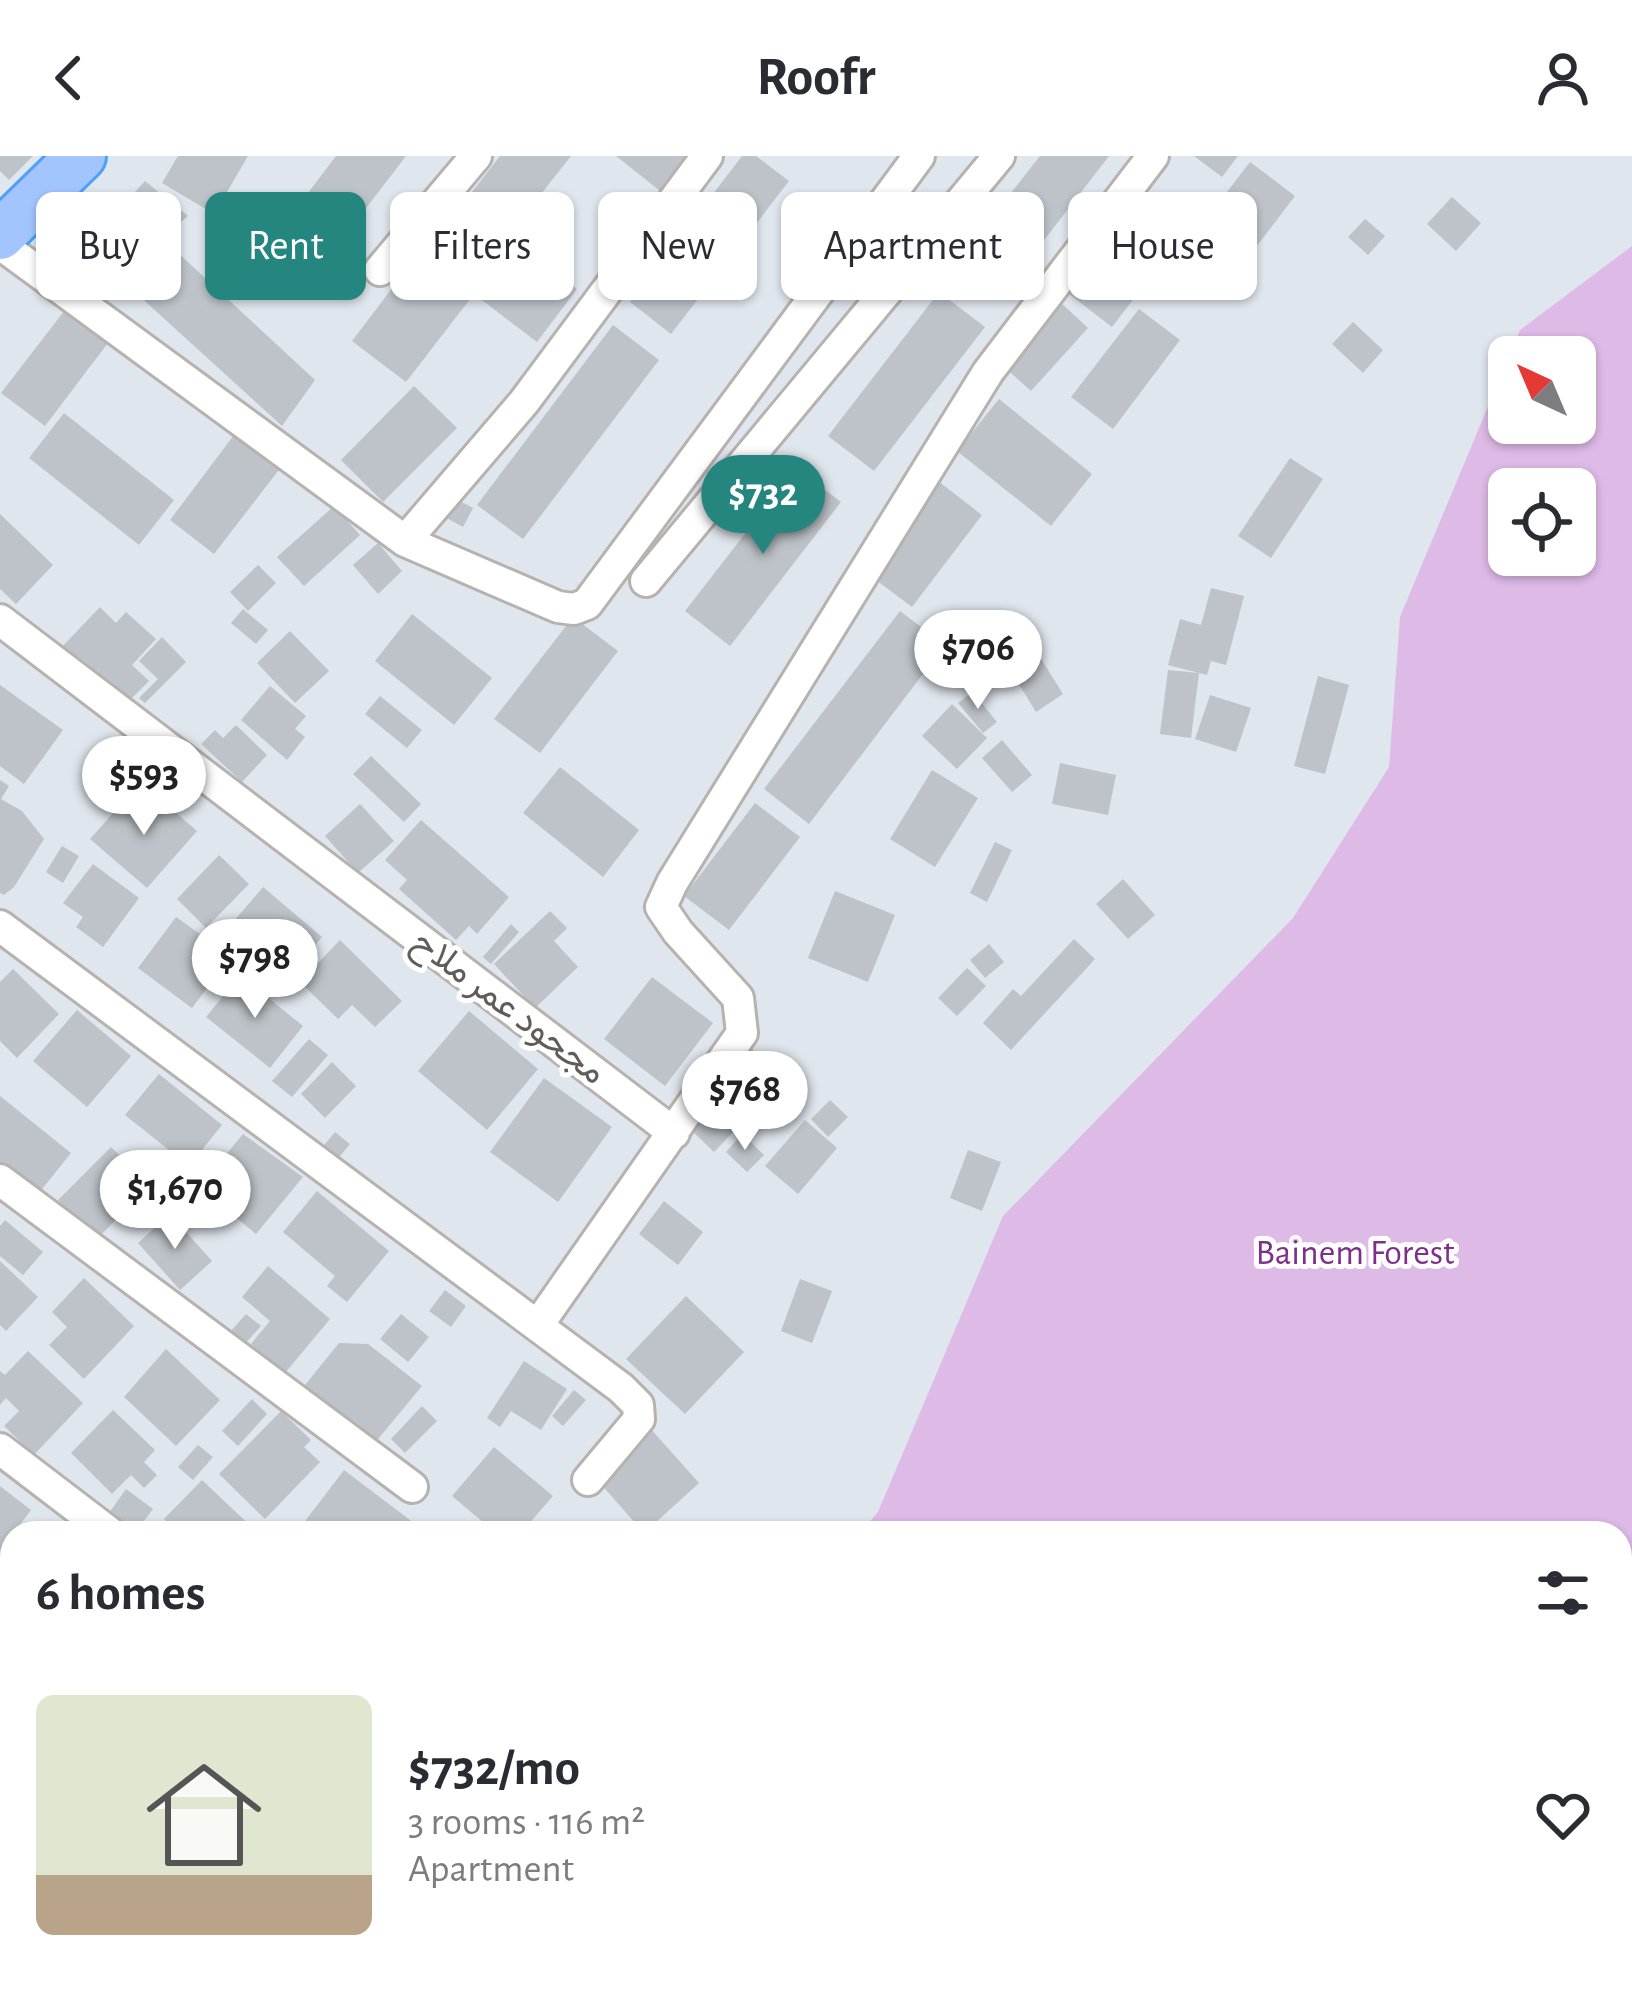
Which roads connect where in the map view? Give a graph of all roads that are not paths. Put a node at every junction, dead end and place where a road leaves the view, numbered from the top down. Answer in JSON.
{"nodes":[{"id":1,"x":81,"y":156,"type":"edge"},
{"id":2,"x":476,"y":156,"type":"edge"},
{"id":3,"x":707,"y":156,"type":"edge"},
{"id":4,"x":920,"y":156,"type":"edge"},
{"id":5,"x":998,"y":156,"type":"edge"},
{"id":6,"x":1153,"y":156,"type":"edge"},
{"id":7,"x":0,"y":240,"type":"edge"},
{"id":8,"x":380,"y":270,"type":"dead end"},
{"id":9,"x":405,"y":541,"type":"junction"},
{"id":10,"x":646,"y":581,"type":"dead end"},
{"id":11,"x":0,"y":620,"type":"edge"},
{"id":12,"x":0,"y":926,"type":"edge"},
{"id":13,"x":674,"y":1133,"type":"junction"},
{"id":14,"x":0,"y":1180,"type":"edge"},
{"id":15,"x":538,"y":1325,"type":"junction"},
{"id":16,"x":0,"y":1449,"type":"edge"},
{"id":17,"x":588,"y":1480,"type":"dead end"},
{"id":18,"x":412,"y":1486,"type":"dead end"},
{"id":19,"x":94,"y":1521,"type":"edge"}],
"edges":[{"from":1,"to":7,"type":"main road"},
{"from":2,"to":8,"type":"street"},
{"from":3,"to":9,"type":"street"},
{"from":4,"to":9,"type":"street"},
{"from":5,"to":10,"type":"street"},
{"from":6,"to":13,"type":"street"},
{"from":7,"to":9,"type":"street"},
{"from":11,"to":13,"type":"street","name":"مجحود عمر ملاح"},
{"from":12,"to":15,"type":"street"},
{"from":13,"to":15,"type":"street"},
{"from":14,"to":18,"type":"street"},
{"from":15,"to":17,"type":"street"},
{"from":16,"to":19,"type":"street"}]}
